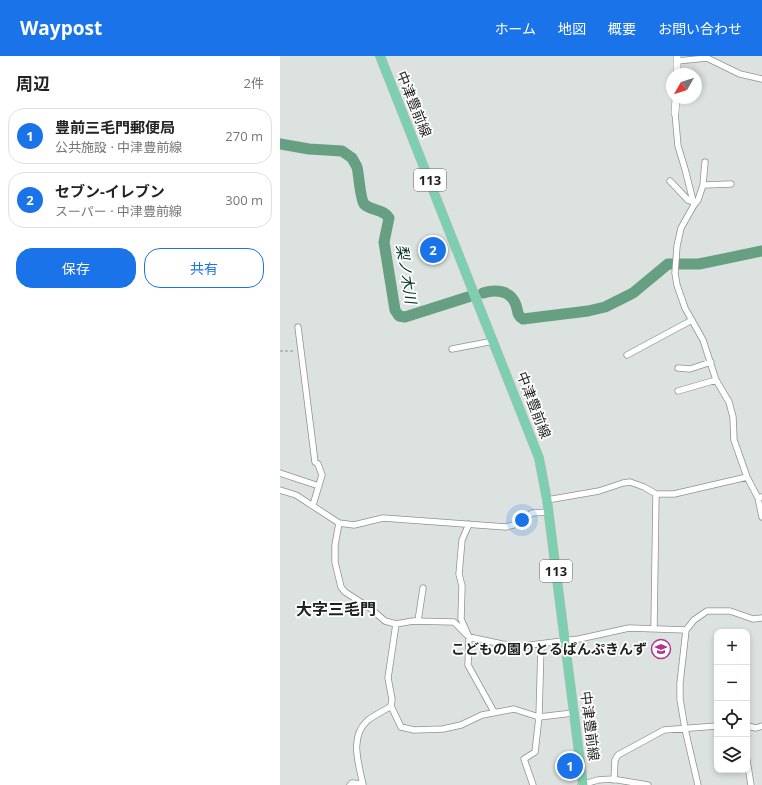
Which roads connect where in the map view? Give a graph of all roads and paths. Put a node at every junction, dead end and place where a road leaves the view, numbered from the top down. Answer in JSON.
{"nodes":[{"id":1,"x":380,"y":56,"type":"edge"},
{"id":2,"x":677,"y":58,"type":"edge"},
{"id":3,"x":762,"y":79,"type":"edge"},
{"id":4,"x":676,"y":104,"type":"edge"},
{"id":5,"x":675,"y":113,"type":"joint"},
{"id":6,"x":706,"y":162,"type":"dead end"},
{"id":7,"x":670,"y":181,"type":"dead end"},
{"id":8,"x":731,"y":184,"type":"dead end"},
{"id":9,"x":703,"y":186,"type":"junction"},
{"id":10,"x":693,"y":204,"type":"junction"},
{"id":11,"x":692,"y":320,"type":"junction"},
{"id":12,"x":298,"y":327,"type":"dead end"},
{"id":13,"x":494,"y":341,"type":"junction"},
{"id":14,"x":452,"y":348,"type":"dead end"},
{"id":15,"x":301,"y":350,"type":"junction"},
{"id":16,"x":280,"y":351,"type":"edge"},
{"id":17,"x":627,"y":355,"type":"dead end"},
{"id":18,"x":712,"y":362,"type":"junction"},
{"id":19,"x":678,"y":368,"type":"dead end"},
{"id":20,"x":716,"y":380,"type":"junction"},
{"id":21,"x":678,"y":391,"type":"dead end"},
{"id":22,"x":280,"y":473,"type":"edge"},
{"id":23,"x":747,"y":477,"type":"junction"},
{"id":24,"x":319,"y":486,"type":"junction"},
{"id":25,"x":280,"y":490,"type":"edge"},
{"id":26,"x":656,"y":494,"type":"junction"},
{"id":27,"x":760,"y":498,"type":"edge"},
{"id":28,"x":547,"y":500,"type":"junction"},
{"id":29,"x":313,"y":505,"type":"junction"},
{"id":30,"x":549,"y":512,"type":"junction"},
{"id":31,"x":762,"y":517,"type":"edge"},
{"id":32,"x":339,"y":523,"type":"junction"},
{"id":33,"x":469,"y":524,"type":"junction"},
{"id":34,"x":423,"y":588,"type":"dead end"},
{"id":35,"x":762,"y":618,"type":"edge"},
{"id":36,"x":418,"y":621,"type":"junction"},
{"id":37,"x":396,"y":624,"type":"junction"},
{"id":38,"x":654,"y":628,"type":"junction"},
{"id":39,"x":686,"y":630,"type":"junction"},
{"id":40,"x":469,"y":638,"type":"junction"},
{"id":41,"x":566,"y":641,"type":"junction"},
{"id":42,"x":541,"y":645,"type":"junction"},
{"id":43,"x":391,"y":706,"type":"junction"},
{"id":44,"x":494,"y":712,"type":"junction"},
{"id":45,"x":573,"y":713,"type":"junction"},
{"id":46,"x":539,"y":717,"type":"junction"},
{"id":47,"x":714,"y":726,"type":"edge"},
{"id":48,"x":762,"y":726,"type":"edge"},
{"id":49,"x":750,"y":727,"type":"edge"},
{"id":50,"x":685,"y":729,"type":"junction"},
{"id":51,"x":749,"y":773,"type":"edge"},
{"id":52,"x":614,"y":780,"type":"junction"},
{"id":53,"x":363,"y":784,"type":"edge"},
{"id":54,"x":350,"y":785,"type":"edge"},
{"id":55,"x":533,"y":785,"type":"edge"},
{"id":56,"x":582,"y":785,"type":"edge"},
{"id":57,"x":648,"y":785,"type":"edge"},
{"id":58,"x":698,"y":785,"type":"edge"},
{"id":59,"x":751,"y":785,"type":"edge"}],
"edges":[{"from":1,"to":13,"type":"main road","name":"中津豊前線","number":"113"},
{"from":2,"to":3,"type":"street"},
{"from":4,"to":5,"type":"street"},
{"from":5,"to":10,"type":"street"},
{"from":6,"to":9,"type":"street"},
{"from":7,"to":10,"type":"street"},
{"from":8,"to":9,"type":"street"},
{"from":9,"to":10,"type":"street"},
{"from":10,"to":11,"type":"street"},
{"from":11,"to":17,"type":"street"},
{"from":11,"to":18,"type":"street"},
{"from":12,"to":15,"type":"street"},
{"from":13,"to":14,"type":"street"},
{"from":13,"to":28,"type":"main road","name":"中津豊前線","number":"113"},
{"from":15,"to":16,"type":"path"},
{"from":15,"to":24,"type":"street"},
{"from":18,"to":19,"type":"street"},
{"from":18,"to":20,"type":"street"},
{"from":20,"to":21,"type":"street"},
{"from":20,"to":23,"type":"street"},
{"from":22,"to":24,"type":"street"},
{"from":23,"to":26,"type":"street"},
{"from":23,"to":27,"type":"street"},
{"from":24,"to":29,"type":"street"},
{"from":25,"to":29,"type":"street"},
{"from":26,"to":28,"type":"street"},
{"from":26,"to":38,"type":"street"},
{"from":27,"to":31,"type":"street"},
{"from":28,"to":30,"type":"main road","name":"中津豊前線","number":"113"},
{"from":29,"to":32,"type":"street"},
{"from":30,"to":33,"type":"street"},
{"from":30,"to":41,"type":"main road","name":"中津豊前線","number":"113"},
{"from":32,"to":33,"type":"street"},
{"from":32,"to":37,"type":"street"},
{"from":33,"to":40,"type":"street"},
{"from":34,"to":36,"type":"street"},
{"from":35,"to":39,"type":"street"},
{"from":36,"to":37,"type":"street"},
{"from":36,"to":40,"type":"street"},
{"from":37,"to":43,"type":"street"},
{"from":38,"to":39,"type":"street"},
{"from":38,"to":41,"type":"street"},
{"from":39,"to":50,"type":"street"},
{"from":40,"to":42,"type":"street"},
{"from":40,"to":44,"type":"street"},
{"from":41,"to":42,"type":"street"},
{"from":41,"to":45,"type":"main road","name":"中津豊前線","number":"113"},
{"from":42,"to":46,"type":"street"},
{"from":43,"to":44,"type":"street"},
{"from":43,"to":53,"type":"street"},
{"from":44,"to":46,"type":"street"},
{"from":45,"to":46,"type":"street"},
{"from":45,"to":56,"type":"main road","name":"中津豊前線","number":"113"},
{"from":46,"to":55,"type":"street"},
{"from":47,"to":50,"type":"street"},
{"from":48,"to":49,"type":"street"},
{"from":50,"to":52,"type":"street"},
{"from":50,"to":58,"type":"street"},
{"from":51,"to":59,"type":"street"},
{"from":52,"to":56,"type":"street"},
{"from":52,"to":57,"type":"street"},
{"from":53,"to":54,"type":"street"}]}
